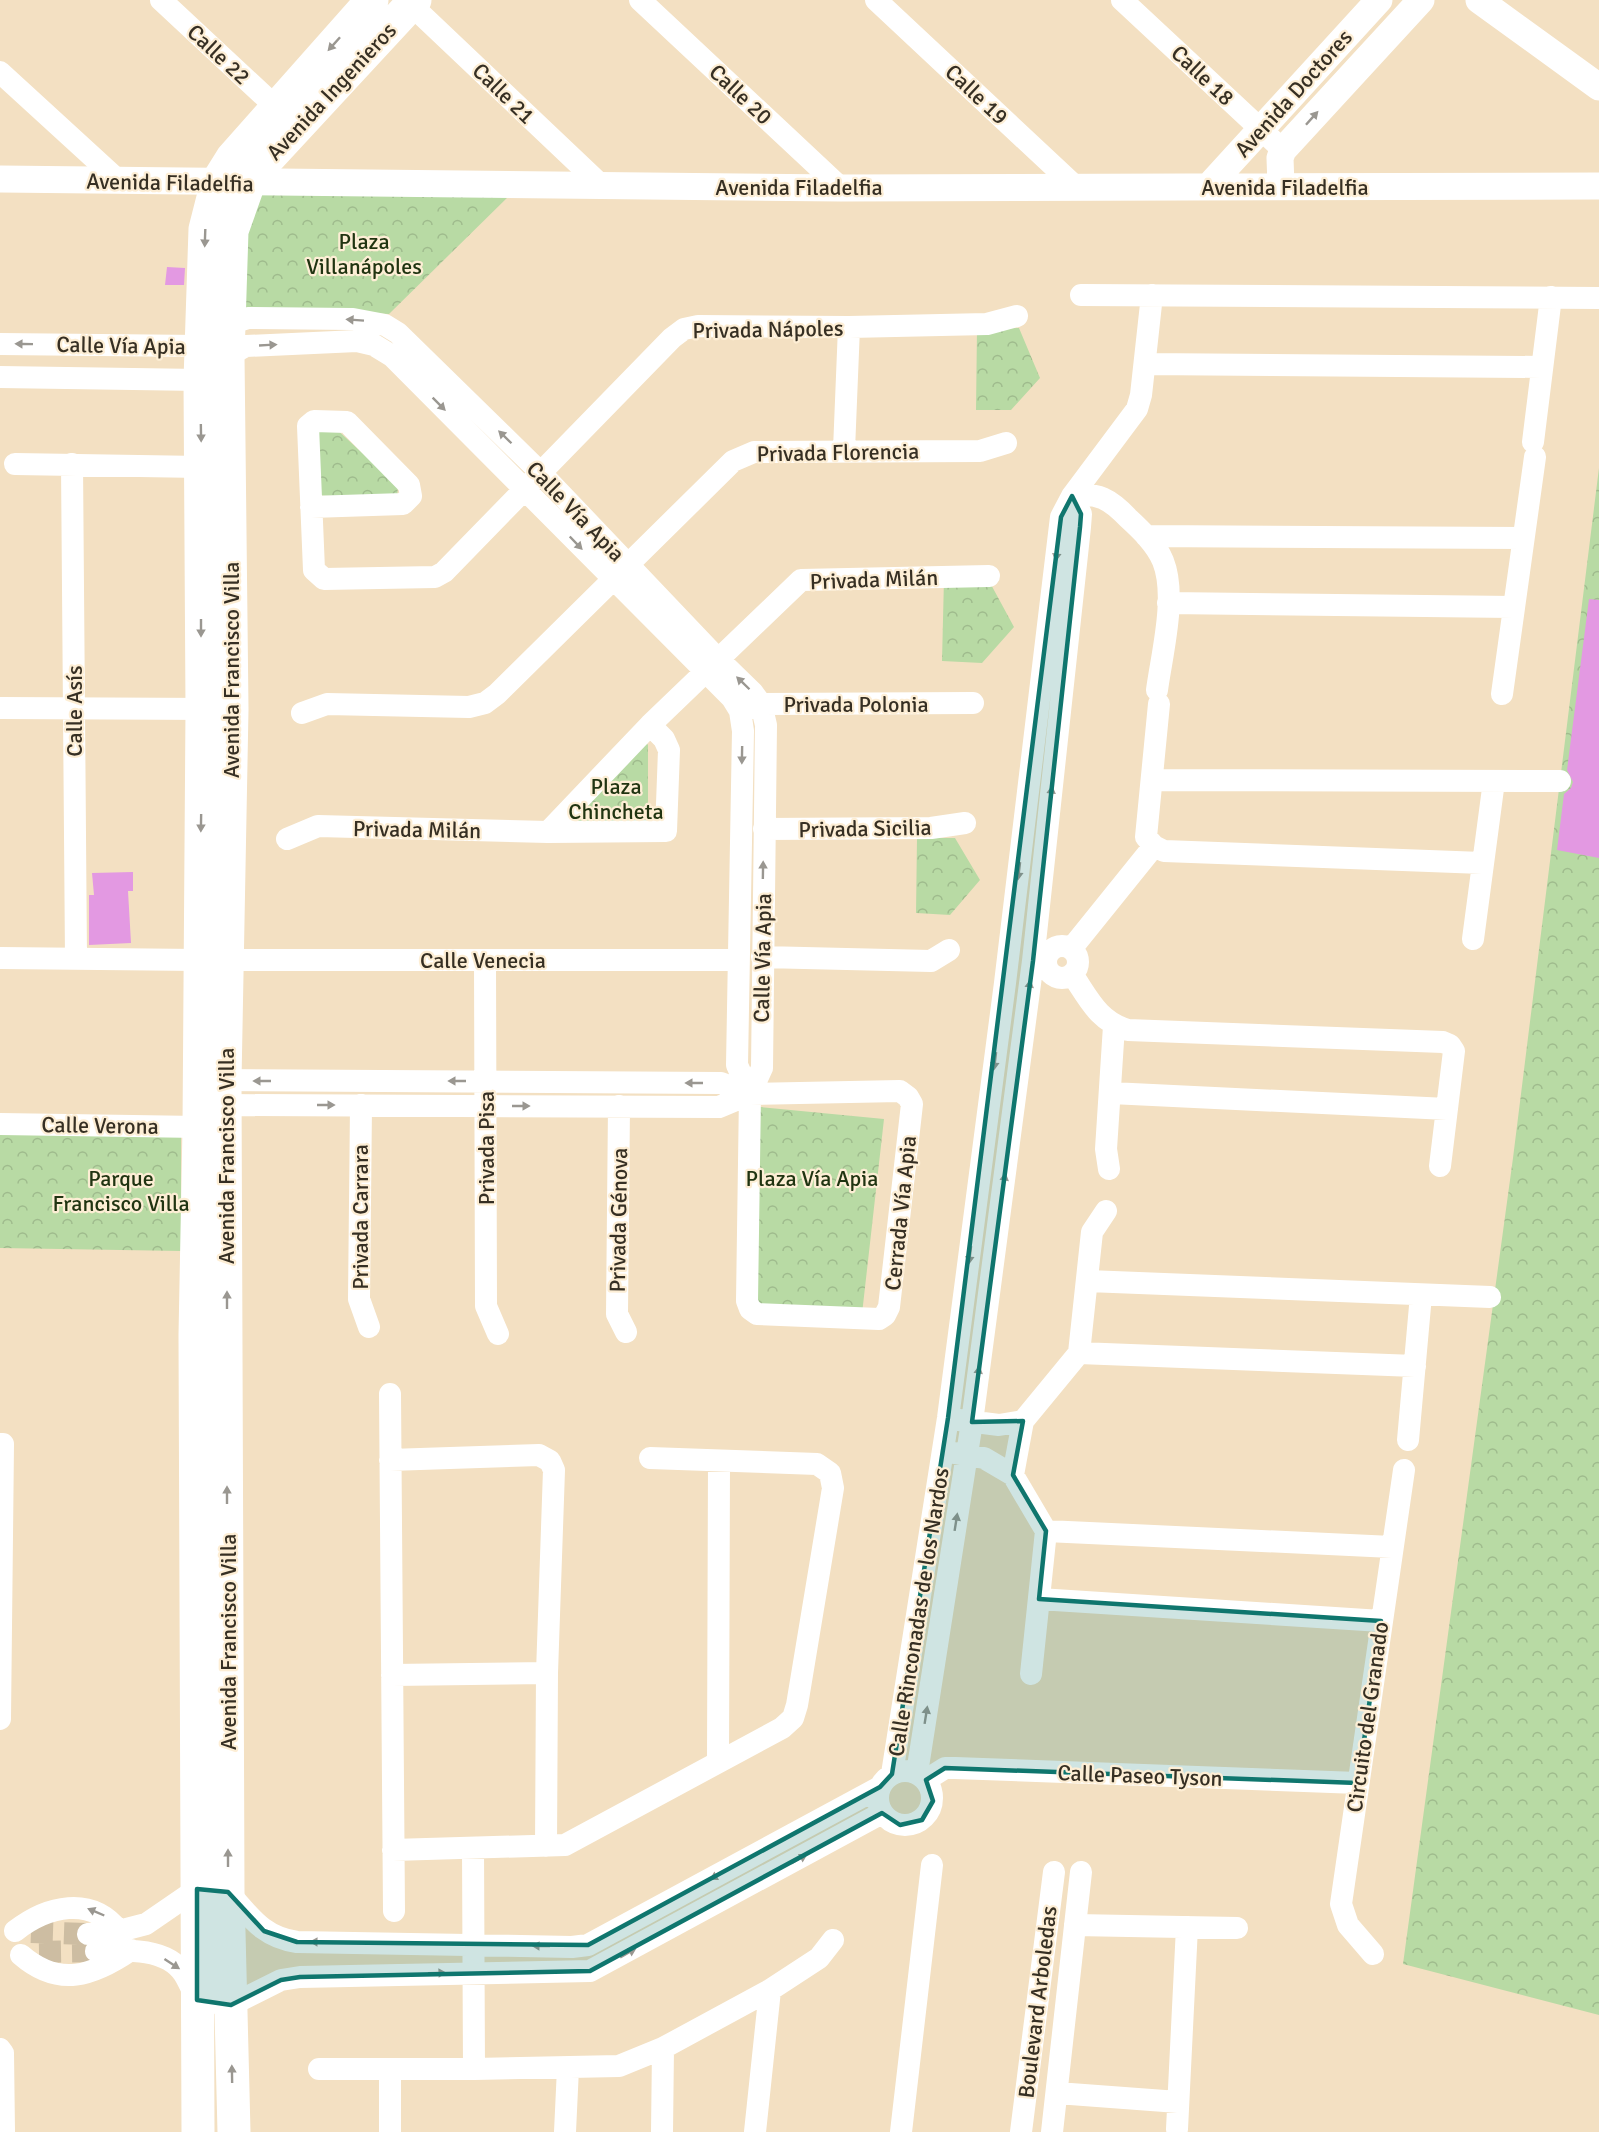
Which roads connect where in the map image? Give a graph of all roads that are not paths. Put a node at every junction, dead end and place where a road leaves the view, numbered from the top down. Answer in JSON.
{"nodes":[{"id":1,"x":161,"y":0,"type":"edge"},
{"id":2,"x":372,"y":0,"type":"edge"},
{"id":3,"x":640,"y":0,"type":"edge"},
{"id":4,"x":876,"y":0,"type":"edge"},
{"id":5,"x":1122,"y":0,"type":"edge"},
{"id":6,"x":1420,"y":0,"type":"edge"},
{"id":7,"x":1479,"y":0,"type":"edge"},
{"id":8,"x":411,"y":1,"type":"edge"},
{"id":9,"x":1368,"y":4,"type":"edge"},
{"id":10,"x":0,"y":72,"type":"edge"},
{"id":11,"x":1599,"y":87,"type":"edge"},
{"id":12,"x":277,"y":108,"type":"junction"},
{"id":13,"x":1260,"y":129,"type":"junction"},
{"id":14,"x":1283,"y":150,"type":"junction"},
{"id":15,"x":0,"y":179,"type":"edge"},
{"id":16,"x":119,"y":181,"type":"junction"},
{"id":17,"x":233,"y":182,"type":"junction"},
{"id":18,"x":602,"y":186,"type":"junction"},
{"id":19,"x":1281,"y":186,"type":"junction"},
{"id":20,"x":1599,"y":186,"type":"edge"},
{"id":21,"x":1208,"y":187,"type":"junction"},
{"id":22,"x":842,"y":188,"type":"junction"},
{"id":23,"x":1077,"y":188,"type":"junction"},
{"id":24,"x":1081,"y":295,"type":"dead end"},
{"id":25,"x":1152,"y":295,"type":"junction"},
{"id":26,"x":1551,"y":297,"type":"junction"},
{"id":27,"x":1599,"y":298,"type":"edge"},
{"id":28,"x":1017,"y":316,"type":"dead end"},
{"id":29,"x":229,"y":324,"type":"junction"},
{"id":30,"x":849,"y":327,"type":"junction"},
{"id":31,"x":0,"y":344,"type":"edge"},
{"id":32,"x":104,"y":345,"type":"junction"},
{"id":33,"x":214,"y":351,"type":"junction"},
{"id":34,"x":1145,"y":364,"type":"junction"},
{"id":35,"x":1542,"y":367,"type":"junction"},
{"id":36,"x":0,"y":377,"type":"edge"},
{"id":37,"x":101,"y":379,"type":"junction"},
{"id":38,"x":200,"y":380,"type":"junction"},
{"id":39,"x":1006,"y":443,"type":"dead end"},
{"id":40,"x":844,"y":450,"type":"junction"},
{"id":41,"x":15,"y":464,"type":"dead end"},
{"id":42,"x":72,"y":464,"type":"junction"},
{"id":43,"x":201,"y":467,"type":"junction"},
{"id":44,"x":539,"y":471,"type":"junction"},
{"id":45,"x":523,"y":488,"type":"junction"},
{"id":46,"x":1071,"y":496,"type":"junction"},
{"id":47,"x":311,"y":507,"type":"junction"},
{"id":48,"x":1146,"y":536,"type":"junction"},
{"id":49,"x":1524,"y":538,"type":"junction"},
{"id":50,"x":621,"y":573,"type":"junction"},
{"id":51,"x":988,"y":576,"type":"dead end"},
{"id":52,"x":1168,"y":603,"type":"junction"},
{"id":53,"x":1514,"y":607,"type":"junction"},
{"id":54,"x":711,"y":666,"type":"junction"},
{"id":55,"x":1502,"y":694,"type":"dead end"},
{"id":56,"x":973,"y":703,"type":"dead end"},
{"id":57,"x":0,"y":708,"type":"edge"},
{"id":58,"x":750,"y":708,"type":"junction"},
{"id":59,"x":74,"y":709,"type":"junction"},
{"id":60,"x":217,"y":709,"type":"junction"},
{"id":61,"x":302,"y":713,"type":"dead end"},
{"id":62,"x":650,"y":725,"type":"junction"},
{"id":63,"x":1152,"y":780,"type":"junction"},
{"id":64,"x":1494,"y":781,"type":"junction"},
{"id":65,"x":1560,"y":781,"type":"dead end"},
{"id":66,"x":965,"y":823,"type":"dead end"},
{"id":67,"x":764,"y":829,"type":"junction"},
{"id":68,"x":548,"y":832,"type":"junction"},
{"id":69,"x":287,"y":839,"type":"dead end"},
{"id":70,"x":1154,"y":846,"type":"junction"},
{"id":71,"x":1482,"y":863,"type":"junction"},
{"id":72,"x":1473,"y":939,"type":"dead end"},
{"id":73,"x":1071,"y":949,"type":"junction"},
{"id":74,"x":949,"y":950,"type":"dead end"},
{"id":75,"x":762,"y":957,"type":"junction"},
{"id":76,"x":0,"y":958,"type":"edge"},
{"id":77,"x":76,"y":958,"type":"junction"},
{"id":78,"x":1008,"y":959,"type":"junction"},
{"id":79,"x":213,"y":960,"type":"junction"},
{"id":80,"x":484,"y":960,"type":"junction"},
{"id":81,"x":738,"y":960,"type":"junction"},
{"id":82,"x":1039,"y":962,"type":"junction"},
{"id":83,"x":1072,"y":974,"type":"junction"},
{"id":84,"x":1114,"y":1026,"type":"junction"},
{"id":85,"x":485,"y":1082,"type":"junction"},
{"id":86,"x":216,"y":1088,"type":"junction"},
{"id":87,"x":1111,"y":1093,"type":"junction"},
{"id":88,"x":750,"y":1094,"type":"junction"},
{"id":89,"x":362,"y":1105,"type":"junction"},
{"id":90,"x":486,"y":1106,"type":"junction"},
{"id":91,"x":620,"y":1106,"type":"junction"},
{"id":92,"x":1447,"y":1109,"type":"junction"},
{"id":93,"x":0,"y":1124,"type":"edge"},
{"id":94,"x":199,"y":1127,"type":"junction"},
{"id":95,"x":1440,"y":1166,"type":"dead end"},
{"id":96,"x":1109,"y":1169,"type":"dead end"},
{"id":97,"x":1106,"y":1211,"type":"dead end"},
{"id":98,"x":1088,"y":1281,"type":"junction"},
{"id":99,"x":1421,"y":1294,"type":"junction"},
{"id":100,"x":1490,"y":1297,"type":"dead end"},
{"id":101,"x":369,"y":1327,"type":"dead end"},
{"id":102,"x":626,"y":1332,"type":"dead end"},
{"id":103,"x":227,"y":1334,"type":"junction"},
{"id":104,"x":498,"y":1334,"type":"dead end"},
{"id":105,"x":195,"y":1335,"type":"junction"},
{"id":106,"x":1079,"y":1353,"type":"junction"},
{"id":107,"x":1415,"y":1365,"type":"junction"},
{"id":108,"x":390,"y":1395,"type":"dead end"},
{"id":109,"x":948,"y":1418,"type":"junction"},
{"id":110,"x":1023,"y":1421,"type":"junction"},
{"id":111,"x":972,"y":1422,"type":"junction"},
{"id":112,"x":1408,"y":1440,"type":"dead end"},
{"id":113,"x":1,"y":1444,"type":"edge"},
{"id":114,"x":944,"y":1451,"type":"junction"},
{"id":115,"x":967,"y":1454,"type":"junction"},
{"id":116,"x":650,"y":1458,"type":"dead end"},
{"id":117,"x":390,"y":1460,"type":"junction"},
{"id":118,"x":719,"y":1462,"type":"junction"},
{"id":119,"x":1404,"y":1470,"type":"dead end"},
{"id":120,"x":1013,"y":1475,"type":"junction"},
{"id":121,"x":1046,"y":1531,"type":"junction"},
{"id":122,"x":1392,"y":1547,"type":"junction"},
{"id":123,"x":1039,"y":1599,"type":"junction"},
{"id":124,"x":1381,"y":1620,"type":"junction"},
{"id":125,"x":1,"y":1663,"type":"edge"},
{"id":126,"x":547,"y":1672,"type":"junction"},
{"id":127,"x":1031,"y":1674,"type":"dead end"},
{"id":128,"x":392,"y":1675,"type":"junction"},
{"id":129,"x":0,"y":1719,"type":"edge"},
{"id":130,"x":718,"y":1761,"type":"junction"},
{"id":131,"x":922,"y":1777,"type":"junction"},
{"id":132,"x":886,"y":1780,"type":"junction"},
{"id":133,"x":1358,"y":1783,"type":"junction"},
{"id":134,"x":882,"y":1813,"type":"junction"},
{"id":135,"x":546,"y":1846,"type":"junction"},
{"id":136,"x":473,"y":1848,"type":"junction"},
{"id":137,"x":393,"y":1850,"type":"junction"},
{"id":138,"x":932,"y":1865,"type":"dead end"},
{"id":139,"x":1054,"y":1872,"type":"dead end"},
{"id":140,"x":1081,"y":1872,"type":"dead end"},
{"id":141,"x":212,"y":1890,"type":"junction"},
{"id":142,"x":394,"y":1911,"type":"dead end"},
{"id":143,"x":1075,"y":1925,"type":"junction"},
{"id":144,"x":1188,"y":1927,"type":"junction"},
{"id":145,"x":1237,"y":1928,"type":"dead end"},
{"id":146,"x":125,"y":1940,"type":"junction"},
{"id":147,"x":833,"y":1940,"type":"dead end"},
{"id":148,"x":18,"y":1942,"type":"edge"},
{"id":149,"x":92,"y":1942,"type":"tunnel mouth"},
{"id":150,"x":474,"y":1944,"type":"junction"},
{"id":151,"x":1373,"y":1954,"type":"dead end"},
{"id":152,"x":473,"y":1972,"type":"junction"},
{"id":153,"x":770,"y":1990,"type":"junction"},
{"id":154,"x":197,"y":2000,"type":"junction"},
{"id":155,"x":231,"y":2005,"type":"junction"},
{"id":156,"x":663,"y":2048,"type":"junction"},
{"id":157,"x":0,"y":2049,"type":"edge"},
{"id":158,"x":568,"y":2068,"type":"junction"},
{"id":159,"x":319,"y":2069,"type":"dead end"},
{"id":160,"x":390,"y":2069,"type":"junction"},
{"id":161,"x":474,"y":2069,"type":"junction"},
{"id":162,"x":1057,"y":2093,"type":"junction"},
{"id":163,"x":1178,"y":2102,"type":"junction"},
{"id":164,"x":1177,"y":2129,"type":"dead end"},
{"id":165,"x":4,"y":2132,"type":"edge"},
{"id":166,"x":198,"y":2132,"type":"edge"},
{"id":167,"x":234,"y":2132,"type":"edge"},
{"id":168,"x":390,"y":2132,"type":"edge"},
{"id":169,"x":565,"y":2132,"type":"edge"},
{"id":170,"x":662,"y":2132,"type":"edge"},
{"id":171,"x":755,"y":2132,"type":"edge"},
{"id":172,"x":901,"y":2132,"type":"edge"},
{"id":173,"x":1021,"y":2132,"type":"edge"},
{"id":174,"x":1052,"y":2132,"type":"edge"}],
"edges":[{"from":1,"to":12,"type":"street","name":"Calle 22"},
{"from":2,"to":12,"type":"main road","name":"Avenida Ingenieros","one_way":true},
{"from":3,"to":22,"type":"street","name":"Calle 20"},
{"from":4,"to":23,"type":"street","name":"Calle 19"},
{"from":5,"to":13,"type":"street","name":"Calle 18"},
{"from":14,"to":6,"type":"street","name":"Avenida Doctores","one_way":true},
{"from":7,"to":11,"type":"street"},
{"from":8,"to":17,"type":"main road","name":"Avenida Ingenieros"},
{"from":8,"to":18,"type":"street","name":"Calle 21"},
{"from":9,"to":13,"type":"street","name":"Avenida Doctores"},
{"from":10,"to":16,"type":"street"},
{"from":12,"to":17,"type":"main road","name":"Avenida Ingenieros"},
{"from":13,"to":14,"type":"street","name":"Calle 18"},
{"from":13,"to":21,"type":"street","name":"Avenida Doctores"},
{"from":14,"to":19,"type":"street","name":"Avenida Doctores"},
{"from":15,"to":16,"type":"street","name":"Avenida Filadelfia"},
{"from":16,"to":17,"type":"street","name":"Avenida Filadelfia"},
{"from":17,"to":18,"type":"street","name":"Avenida Filadelfia"},
{"from":17,"to":29,"type":"main road","name":"Avenida Francisco Villa"},
{"from":17,"to":33,"type":"main road","name":"Avenida Francisco Villa","one_way":true},
{"from":18,"to":22,"type":"street","name":"Avenida Filadelfia"},
{"from":19,"to":20,"type":"street","name":"Avenida Filadelfia"},
{"from":19,"to":21,"type":"street","name":"Avenida Filadelfia"},
{"from":21,"to":23,"type":"street","name":"Avenida Filadelfia"},
{"from":22,"to":23,"type":"street","name":"Avenida Filadelfia"},
{"from":24,"to":25,"type":"street"},
{"from":25,"to":26,"type":"street"},
{"from":25,"to":34,"type":"street","name":"Calle Rinconadas de los Nardos"},
{"from":26,"to":27,"type":"street"},
{"from":26,"to":35,"type":"street"},
{"from":28,"to":30,"type":"street","name":"Privada Nápoles"},
{"from":29,"to":33,"type":"main road","name":"Avenida Francisco Villa"},
{"from":44,"to":29,"type":"street","name":"Calle Vía Apia","one_way":true},
{"from":30,"to":40,"type":"street"},
{"from":30,"to":44,"type":"street","name":"Privada Nápoles"},
{"from":32,"to":31,"type":"street","name":"Calle Vía Apia","one_way":true},
{"from":32,"to":33,"type":"street","name":"Calle Vía Apia"},
{"from":32,"to":37,"type":"street"},
{"from":33,"to":38,"type":"main road","name":"Avenida Francisco Villa"},
{"from":33,"to":45,"type":"street","name":"Calle Vía Apia","one_way":true},
{"from":33,"to":60,"type":"main road","name":"Avenida Francisco Villa"},
{"from":34,"to":35,"type":"street"},
{"from":34,"to":46,"type":"street","name":"Calle Rinconadas de los Nardos"},
{"from":35,"to":49,"type":"street"},
{"from":36,"to":37,"type":"street","name":"Calle Vía Apia"},
{"from":37,"to":38,"type":"street","name":"Calle Vía Apia"},
{"from":38,"to":43,"type":"main road","name":"Avenida Francisco Villa","one_way":true},
{"from":39,"to":40,"type":"street","name":"Privada Florencia"},
{"from":40,"to":50,"type":"street","name":"Privada Florencia"},
{"from":41,"to":42,"type":"street"},
{"from":42,"to":43,"type":"street"},
{"from":42,"to":59,"type":"street","name":"Calle Asís"},
{"from":43,"to":60,"type":"main road","name":"Avenida Francisco Villa","one_way":true},
{"from":44,"to":45,"type":"street","name":"Privada Nápoles"},
{"from":44,"to":50,"type":"street","name":"Calle Vía Apia"},
{"from":45,"to":47,"type":"street","name":"Privada Nápoles"},
{"from":45,"to":50,"type":"street","name":"Calle Vía Apia","one_way":true},
{"from":46,"to":48,"type":"street"},
{"from":46,"to":78,"type":"street","name":"Calle Rinconadas de los Nardos","one_way":true},
{"from":82,"to":46,"type":"street","name":"Calle Rinconadas de los Nardos","one_way":true},
{"from":47,"to":47,"type":"street"},
{"from":48,"to":49,"type":"street"},
{"from":48,"to":52,"type":"street"},
{"from":49,"to":53,"type":"street"},
{"from":50,"to":54,"type":"street","name":"Calle Vía Apia"},
{"from":50,"to":61,"type":"street","name":"Privada Florencia"},
{"from":51,"to":54,"type":"street","name":"Privada Milán"},
{"from":52,"to":53,"type":"street"},
{"from":52,"to":63,"type":"street"},
{"from":53,"to":55,"type":"street"},
{"from":54,"to":58,"type":"street","name":"Calle Vía Apia"},
{"from":54,"to":62,"type":"street","name":"Privada Milán"},
{"from":56,"to":58,"type":"street","name":"Privada Polonia"},
{"from":57,"to":59,"type":"street"},
{"from":58,"to":67,"type":"street","name":"Calle Vía Apia"},
{"from":58,"to":81,"type":"street","name":"Calle Vía Apia","one_way":true},
{"from":59,"to":60,"type":"street"},
{"from":59,"to":77,"type":"street","name":"Calle Asís"},
{"from":60,"to":79,"type":"main road","name":"Avenida Francisco Villa"},
{"from":62,"to":68,"type":"street","name":"Privada Milán"},
{"from":62,"to":68,"type":"street","name":"Privada Milán"},
{"from":63,"to":64,"type":"street"},
{"from":63,"to":70,"type":"street"},
{"from":64,"to":65,"type":"street"},
{"from":64,"to":71,"type":"street"},
{"from":66,"to":67,"type":"street","name":"Privada Sicilia"},
{"from":75,"to":67,"type":"street","name":"Calle Vía Apia","one_way":true},
{"from":68,"to":69,"type":"street","name":"Privada Milán"},
{"from":70,"to":71,"type":"street"},
{"from":70,"to":73,"type":"street"},
{"from":71,"to":72,"type":"street"},
{"from":73,"to":82,"type":"street"},
{"from":73,"to":83,"type":"street"},
{"from":74,"to":75,"type":"street"},
{"from":75,"to":88,"type":"street","name":"Calle Vía Apia"},
{"from":76,"to":77,"type":"street","name":"Calle Venecia"},
{"from":77,"to":79,"type":"street","name":"Calle Venecia"},
{"from":78,"to":82,"type":"street"},
{"from":78,"to":109,"type":"street","name":"Calle Rinconadas de los Nardos","one_way":true},
{"from":79,"to":80,"type":"street","name":"Calle Venecia"},
{"from":79,"to":86,"type":"main road","name":"Avenida Francisco Villa"},
{"from":80,"to":81,"type":"street","name":"Calle Venecia"},
{"from":80,"to":85,"type":"street","name":"Privada Pisa"},
{"from":81,"to":88,"type":"street","name":"Calle Vía Apia"},
{"from":82,"to":83,"type":"street"},
{"from":111,"to":82,"type":"street","name":"Calle Rinconadas de los Nardos","one_way":true},
{"from":83,"to":84,"type":"street"},
{"from":84,"to":87,"type":"street"},
{"from":84,"to":92,"type":"street"},
{"from":85,"to":86,"type":"street","one_way":true},
{"from":88,"to":85,"type":"street","one_way":true},
{"from":85,"to":90,"type":"street","name":"Privada Pisa"},
{"from":86,"to":89,"type":"street","one_way":true},
{"from":86,"to":94,"type":"main road","name":"Avenida Francisco Villa"},
{"from":103,"to":86,"type":"main road","name":"Avenida Francisco Villa","one_way":true},
{"from":87,"to":92,"type":"street"},
{"from":87,"to":96,"type":"street"},
{"from":88,"to":88,"type":"street","name":"Cerrada Vía Apia"},
{"from":88,"to":91,"type":"street"},
{"from":89,"to":90,"type":"street"},
{"from":89,"to":101,"type":"street","name":"Privada Carrara"},
{"from":90,"to":91,"type":"street","one_way":true},
{"from":90,"to":104,"type":"street","name":"Privada Pisa"},
{"from":91,"to":102,"type":"street","name":"Privada Génova"},
{"from":92,"to":95,"type":"street"},
{"from":93,"to":94,"type":"street","name":"Calle Verona"},
{"from":94,"to":105,"type":"main road","name":"Avenida Francisco Villa"},
{"from":97,"to":98,"type":"street"},
{"from":98,"to":99,"type":"street"},
{"from":98,"to":106,"type":"street"},
{"from":99,"to":100,"type":"street"},
{"from":99,"to":107,"type":"street"},
{"from":103,"to":105,"type":"main road"},
{"from":141,"to":103,"type":"main road","name":"Avenida Francisco Villa","one_way":true},
{"from":105,"to":141,"type":"main road","name":"Avenida Francisco Villa"},
{"from":106,"to":107,"type":"street"},
{"from":106,"to":110,"type":"street"},
{"from":107,"to":112,"type":"street"},
{"from":108,"to":117,"type":"street"},
{"from":109,"to":111,"type":"street"},
{"from":109,"to":114,"type":"street","name":"Calle Rinconadas de los Nardos"},
{"from":110,"to":111,"type":"street"},
{"from":110,"to":120,"type":"street"},
{"from":111,"to":115,"type":"street","name":"Calle Rinconadas de los Nardos"},
{"from":113,"to":125,"type":"street"},
{"from":114,"to":115,"type":"street"},
{"from":114,"to":132,"type":"street","name":"Calle Rinconadas de los Nardos"},
{"from":115,"to":120,"type":"street"},
{"from":131,"to":115,"type":"street","name":"Calle Rinconadas de los Nardos","one_way":true},
{"from":116,"to":118,"type":"street"},
{"from":117,"to":126,"type":"street"},
{"from":117,"to":128,"type":"street"},
{"from":118,"to":130,"type":"street"},
{"from":118,"to":130,"type":"street"},
{"from":119,"to":122,"type":"street","name":"Circuito del Granado"},
{"from":120,"to":121,"type":"street"},
{"from":121,"to":122,"type":"street"},
{"from":121,"to":123,"type":"street"},
{"from":122,"to":124,"type":"street","name":"Circuito del Granado"},
{"from":123,"to":124,"type":"street"},
{"from":123,"to":127,"type":"street"},
{"from":124,"to":133,"type":"street","name":"Circuito del Granado"},
{"from":125,"to":129,"type":"street"},
{"from":126,"to":128,"type":"street"},
{"from":126,"to":135,"type":"street"},
{"from":128,"to":137,"type":"street"},
{"from":130,"to":135,"type":"street"},
{"from":131,"to":132,"type":"street"},
{"from":131,"to":133,"type":"street","name":"Calle Paseo Tyson"},
{"from":131,"to":134,"type":"street"},
{"from":132,"to":134,"type":"street"},
{"from":132,"to":150,"type":"street","one_way":true},
{"from":133,"to":151,"type":"street","name":"Circuito del Granado"},
{"from":152,"to":134,"type":"street","one_way":true},
{"from":135,"to":136,"type":"street"},
{"from":136,"to":137,"type":"street"},
{"from":136,"to":150,"type":"street"},
{"from":137,"to":142,"type":"street"},
{"from":138,"to":172,"type":"street"},
{"from":139,"to":173,"type":"street","name":"Boulevard Arboledas"},
{"from":140,"to":143,"type":"street","name":"Boulevard Arboledas"},
{"from":141,"to":146,"type":"street"},
{"from":150,"to":141,"type":"street","one_way":true},
{"from":141,"to":154,"type":"main road","name":"Avenida Francisco Villa"},
{"from":141,"to":155,"type":"main road","name":"Avenida Francisco Villa"},
{"from":143,"to":144,"type":"street"},
{"from":143,"to":162,"type":"street","name":"Boulevard Arboledas"},
{"from":144,"to":145,"type":"street"},
{"from":144,"to":163,"type":"street"},
{"from":146,"to":148,"type":"street"},
{"from":146,"to":148,"type":"street","one_way":true},
{"from":146,"to":149,"type":"street"},
{"from":146,"to":154,"type":"street","one_way":true},
{"from":147,"to":153,"type":"street"},
{"from":150,"to":152,"type":"street"},
{"from":155,"to":152,"type":"street","one_way":true},
{"from":152,"to":161,"type":"street"},
{"from":153,"to":156,"type":"street"},
{"from":153,"to":171,"type":"street"},
{"from":154,"to":155,"type":"street"},
{"from":154,"to":166,"type":"main road","name":"Avenida Francisco Villa"},
{"from":167,"to":155,"type":"main road","name":"Avenida Francisco Villa","one_way":true},
{"from":156,"to":158,"type":"street"},
{"from":156,"to":170,"type":"street"},
{"from":157,"to":165,"type":"street"},
{"from":158,"to":161,"type":"street"},
{"from":158,"to":169,"type":"street"},
{"from":159,"to":160,"type":"street"},
{"from":160,"to":161,"type":"street"},
{"from":160,"to":168,"type":"street"},
{"from":162,"to":163,"type":"street"},
{"from":162,"to":174,"type":"street","name":"Boulevard Arboledas"},
{"from":163,"to":164,"type":"street"}]}
